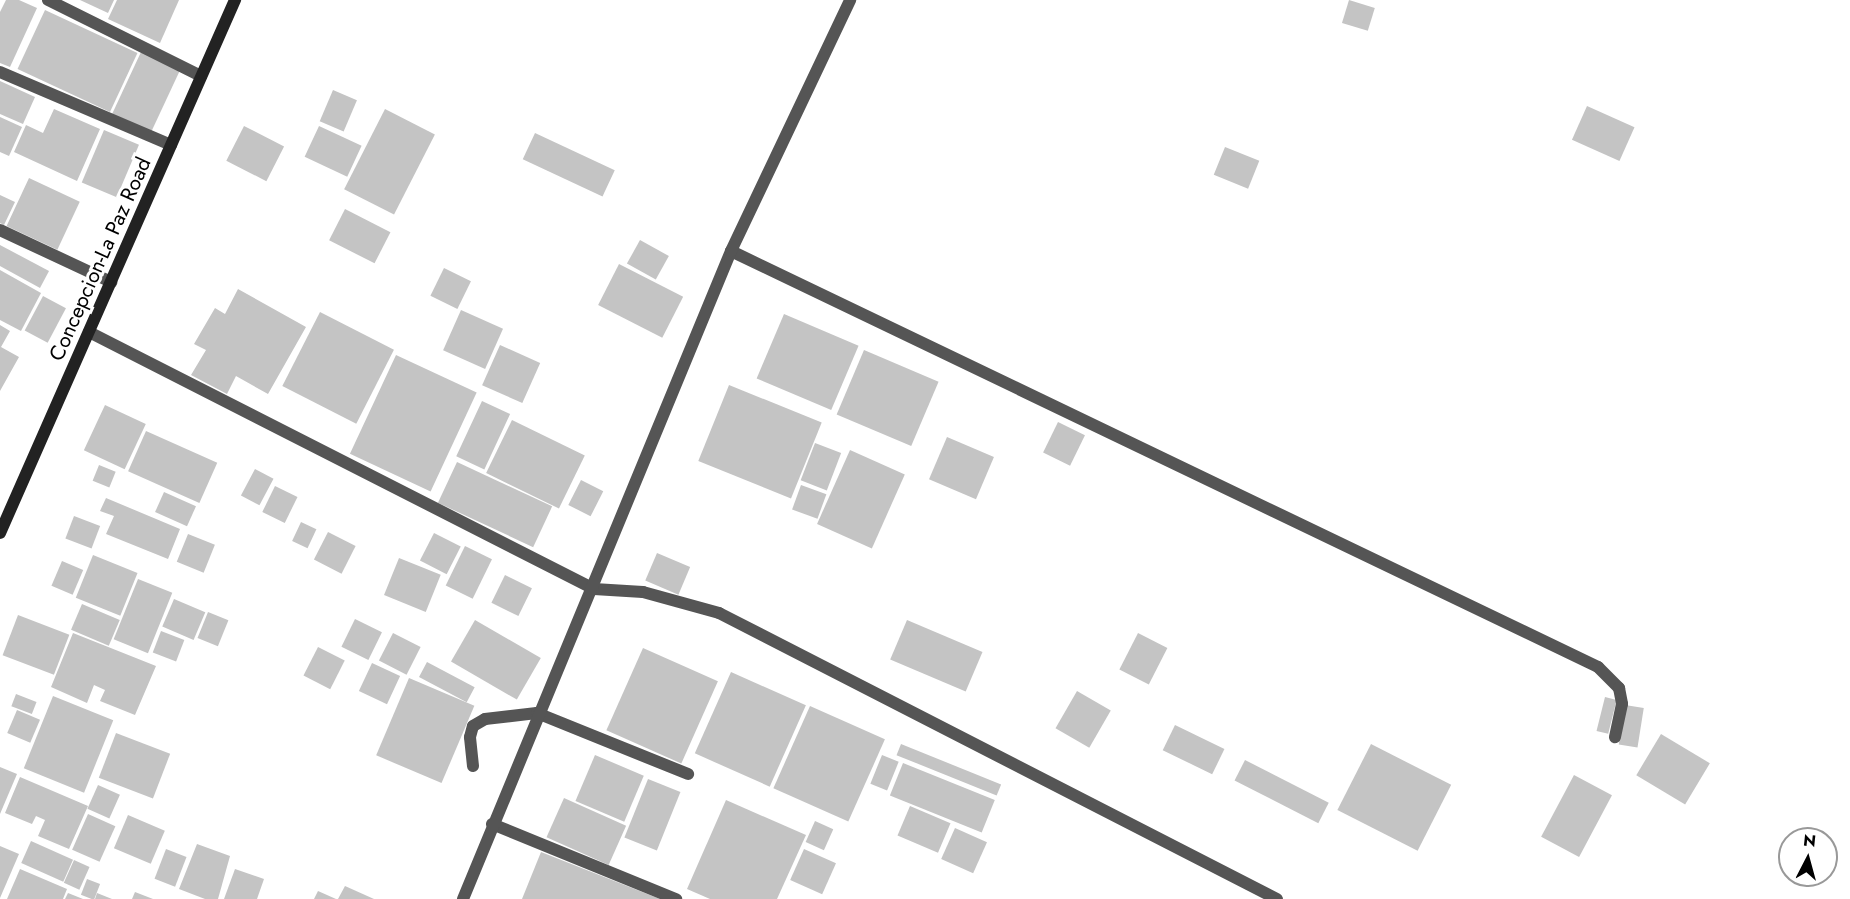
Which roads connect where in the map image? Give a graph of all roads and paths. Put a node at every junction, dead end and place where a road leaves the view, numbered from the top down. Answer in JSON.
{"nodes":[{"id":1,"x":48,"y":0,"type":"edge"},
{"id":2,"x":235,"y":0,"type":"edge"},
{"id":3,"x":850,"y":0,"type":"edge"},
{"id":4,"x":0,"y":72,"type":"edge"},
{"id":5,"x":201,"y":76,"type":"junction"},
{"id":6,"x":171,"y":145,"type":"junction"},
{"id":7,"x":0,"y":230,"type":"edge"},
{"id":8,"x":731,"y":251,"type":"junction"},
{"id":9,"x":111,"y":282,"type":"junction"},
{"id":10,"x":89,"y":332,"type":"junction"},
{"id":11,"x":0,"y":533,"type":"edge"},
{"id":12,"x":594,"y":589,"type":"junction"},
{"id":13,"x":537,"y":713,"type":"junction"},
{"id":14,"x":1616,"y":737,"type":"dead end"},
{"id":15,"x":473,"y":766,"type":"dead end"},
{"id":16,"x":688,"y":774,"type":"dead end"},
{"id":17,"x":492,"y":824,"type":"junction"},
{"id":18,"x":463,"y":899,"type":"edge"},
{"id":19,"x":676,"y":899,"type":"edge"},
{"id":20,"x":1277,"y":899,"type":"edge"}],
"edges":[{"from":1,"to":5,"type":"street"},
{"from":2,"to":5,"type":"main road","name":"Concepcion-La Paz Road"},
{"from":3,"to":8,"type":"street"},
{"from":4,"to":6,"type":"street"},
{"from":5,"to":6,"type":"main road","name":"Concepcion-La Paz Road"},
{"from":6,"to":9,"type":"main road","name":"Concepcion-La Paz Road"},
{"from":7,"to":9,"type":"street"},
{"from":8,"to":12,"type":"street"},
{"from":8,"to":14,"type":"street"},
{"from":9,"to":10,"type":"main road","name":"Concepcion-La Paz Road"},
{"from":10,"to":11,"type":"main road","name":"Concepcion-La Paz Road"},
{"from":10,"to":12,"type":"street"},
{"from":12,"to":13,"type":"street"},
{"from":12,"to":20,"type":"street"},
{"from":13,"to":15,"type":"street"},
{"from":13,"to":16,"type":"street"},
{"from":13,"to":17,"type":"street"},
{"from":17,"to":18,"type":"street"},
{"from":17,"to":19,"type":"street"}]}
